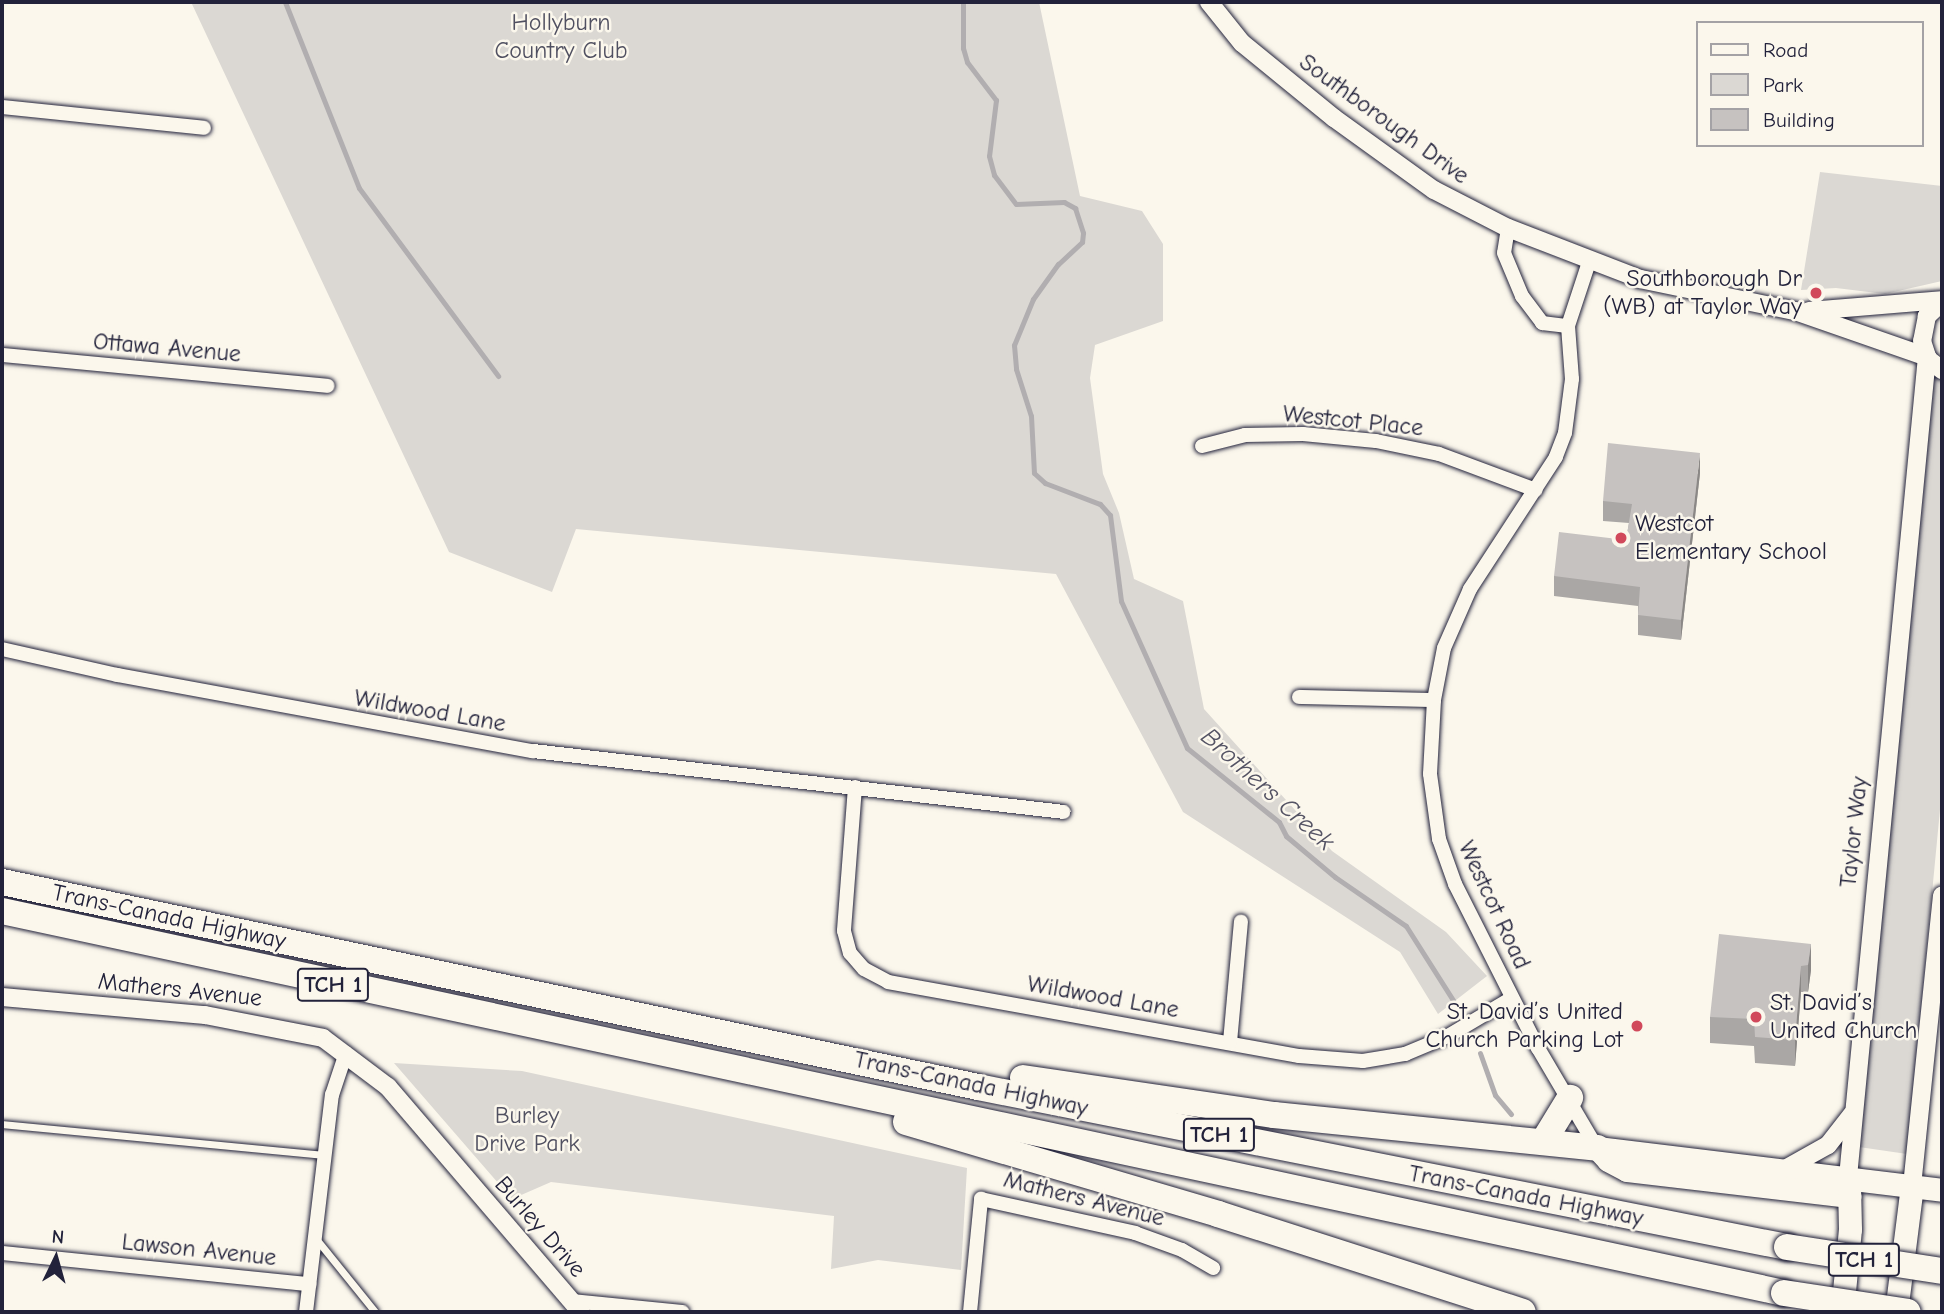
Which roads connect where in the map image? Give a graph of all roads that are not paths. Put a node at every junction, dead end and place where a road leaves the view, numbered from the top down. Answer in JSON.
{"nodes":[{"id":1,"x":1209,"y":2,"type":"edge"},
{"id":2,"x":2,"y":107,"type":"edge"},
{"id":3,"x":204,"y":128,"type":"dead end"},
{"id":4,"x":1508,"y":228,"type":"junction"},
{"id":5,"x":1589,"y":262,"type":"junction"},
{"id":6,"x":1942,"y":301,"type":"edge"},
{"id":7,"x":1795,"y":311,"type":"junction"},
{"id":8,"x":1568,"y":326,"type":"junction"},
{"id":9,"x":2,"y":355,"type":"edge"},
{"id":10,"x":1927,"y":357,"type":"junction"},
{"id":11,"x":1942,"y":370,"type":"edge"},
{"id":12,"x":328,"y":386,"type":"dead end"},
{"id":13,"x":1202,"y":446,"type":"dead end"},
{"id":14,"x":1536,"y":491,"type":"junction"},
{"id":15,"x":2,"y":649,"type":"edge"},
{"id":16,"x":1299,"y":697,"type":"dead end"},
{"id":17,"x":1434,"y":700,"type":"junction"},
{"id":18,"x":855,"y":787,"type":"junction"},
{"id":19,"x":1064,"y":812,"type":"dead end"},
{"id":20,"x":2,"y":882,"type":"edge"},
{"id":21,"x":1942,"y":895,"type":"edge"},
{"id":22,"x":2,"y":911,"type":"edge"},
{"id":23,"x":1241,"y":922,"type":"dead end"},
{"id":24,"x":2,"y":997,"type":"edge"},
{"id":25,"x":1512,"y":998,"type":"junction"},
{"id":26,"x":653,"y":1015,"type":"junction"},
{"id":27,"x":1230,"y":1042,"type":"junction"},
{"id":28,"x":346,"y":1053,"type":"junction"},
{"id":29,"x":778,"y":1080,"type":"junction"},
{"id":30,"x":1570,"y":1098,"type":"junction"},
{"id":31,"x":1852,"y":1114,"type":"junction"},
{"id":32,"x":2,"y":1124,"type":"edge"},
{"id":33,"x":1543,"y":1142,"type":"junction"},
{"id":34,"x":1597,"y":1148,"type":"junction"},
{"id":35,"x":324,"y":1155,"type":"junction"},
{"id":36,"x":1785,"y":1169,"type":"junction"},
{"id":37,"x":1912,"y":1186,"type":"junction"},
{"id":38,"x":1849,"y":1187,"type":"junction"},
{"id":39,"x":1942,"y":1190,"type":"edge"},
{"id":40,"x":314,"y":1236,"type":"junction"},
{"id":41,"x":2,"y":1253,"type":"edge"},
{"id":42,"x":1213,"y":1268,"type":"dead end"},
{"id":43,"x":1942,"y":1271,"type":"edge"},
{"id":44,"x":309,"y":1284,"type":"junction"},
{"id":45,"x":576,"y":1306,"type":"edge"},
{"id":46,"x":306,"y":1312,"type":"edge"},
{"id":47,"x":375,"y":1312,"type":"edge"},
{"id":48,"x":682,"y":1312,"type":"edge"},
{"id":49,"x":970,"y":1312,"type":"edge"},
{"id":50,"x":1523,"y":1312,"type":"edge"},
{"id":51,"x":1842,"y":1312,"type":"edge"},
{"id":52,"x":1896,"y":1312,"type":"edge"},
{"id":53,"x":1908,"y":1312,"type":"edge"}],
"edges":[{"from":1,"to":4,"type":"street","name":"Southborough Drive"},
{"from":2,"to":3,"type":"street"},
{"from":4,"to":5,"type":"street","name":"Southborough Drive"},
{"from":4,"to":8,"type":"street"},
{"from":5,"to":7,"type":"street","name":"Southborough Drive"},
{"from":5,"to":8,"type":"street","name":"Westcot Road"},
{"from":6,"to":7,"type":"street","name":"Southborough Drive"},
{"from":6,"to":10,"type":"street","name":"Taylor Way"},
{"from":7,"to":10,"type":"street","name":"Southborough Drive"},
{"from":8,"to":14,"type":"street","name":"Westcot Road"},
{"from":9,"to":12,"type":"street","name":"Ottawa Avenue"},
{"from":10,"to":11,"type":"street"},
{"from":10,"to":31,"type":"street","name":"Taylor Way"},
{"from":13,"to":14,"type":"street","name":"Westcot Place"},
{"from":14,"to":17,"type":"street","name":"Westcot Road"},
{"from":15,"to":18,"type":"street","name":"Wildwood Lane"},
{"from":16,"to":17,"type":"street"},
{"from":17,"to":25,"type":"street","name":"Westcot Road"},
{"from":18,"to":19,"type":"street","name":"Wildwood Lane"},
{"from":18,"to":27,"type":"street","name":"Wildwood Lane"},
{"from":20,"to":26,"type":"highway","name":"Trans-Canada Highway","number":"TCH 1"},
{"from":21,"to":37,"type":"street"},
{"from":22,"to":29,"type":"highway","name":"Trans-Canada Highway","number":"TCH 1"},
{"from":23,"to":27,"type":"street"},
{"from":24,"to":28,"type":"street","name":"Mathers Avenue"},
{"from":25,"to":27,"type":"street","name":"Wildwood Lane"},
{"from":25,"to":30,"type":"street","name":"Westcot Road"},
{"from":26,"to":33,"type":"highway"},
{"from":26,"to":43,"type":"highway","name":"Trans-Canada Highway","number":"TCH 1","bridge":true},
{"from":28,"to":35,"type":"street"},
{"from":28,"to":45,"type":"street","name":"Burley Drive"},
{"from":29,"to":50,"type":"highway"},
{"from":29,"to":53,"type":"highway","name":"Trans-Canada Highway","number":"TCH 1","bridge":true},
{"from":30,"to":33,"type":"highway"},
{"from":30,"to":34,"type":"street","name":"Westcot Road"},
{"from":31,"to":36,"type":"street"},
{"from":31,"to":38,"type":"street","name":"Taylor Way"},
{"from":32,"to":35,"type":"lane"},
{"from":33,"to":34,"type":"highway"},
{"from":34,"to":36,"type":"highway"},
{"from":34,"to":38,"type":"highway"},
{"from":35,"to":40,"type":"street"},
{"from":36,"to":38,"type":"highway"},
{"from":37,"to":38,"type":"highway"},
{"from":37,"to":39,"type":"highway"},
{"from":37,"to":52,"type":"highway"},
{"from":38,"to":51,"type":"highway","name":"Taylor Way"},
{"from":40,"to":44,"type":"street"},
{"from":40,"to":47,"type":"lane"},
{"from":41,"to":44,"type":"street","name":"Lawson Avenue"},
{"from":42,"to":49,"type":"street","name":"Mathers Avenue"},
{"from":44,"to":46,"type":"street"},
{"from":45,"to":48,"type":"street"}]}
